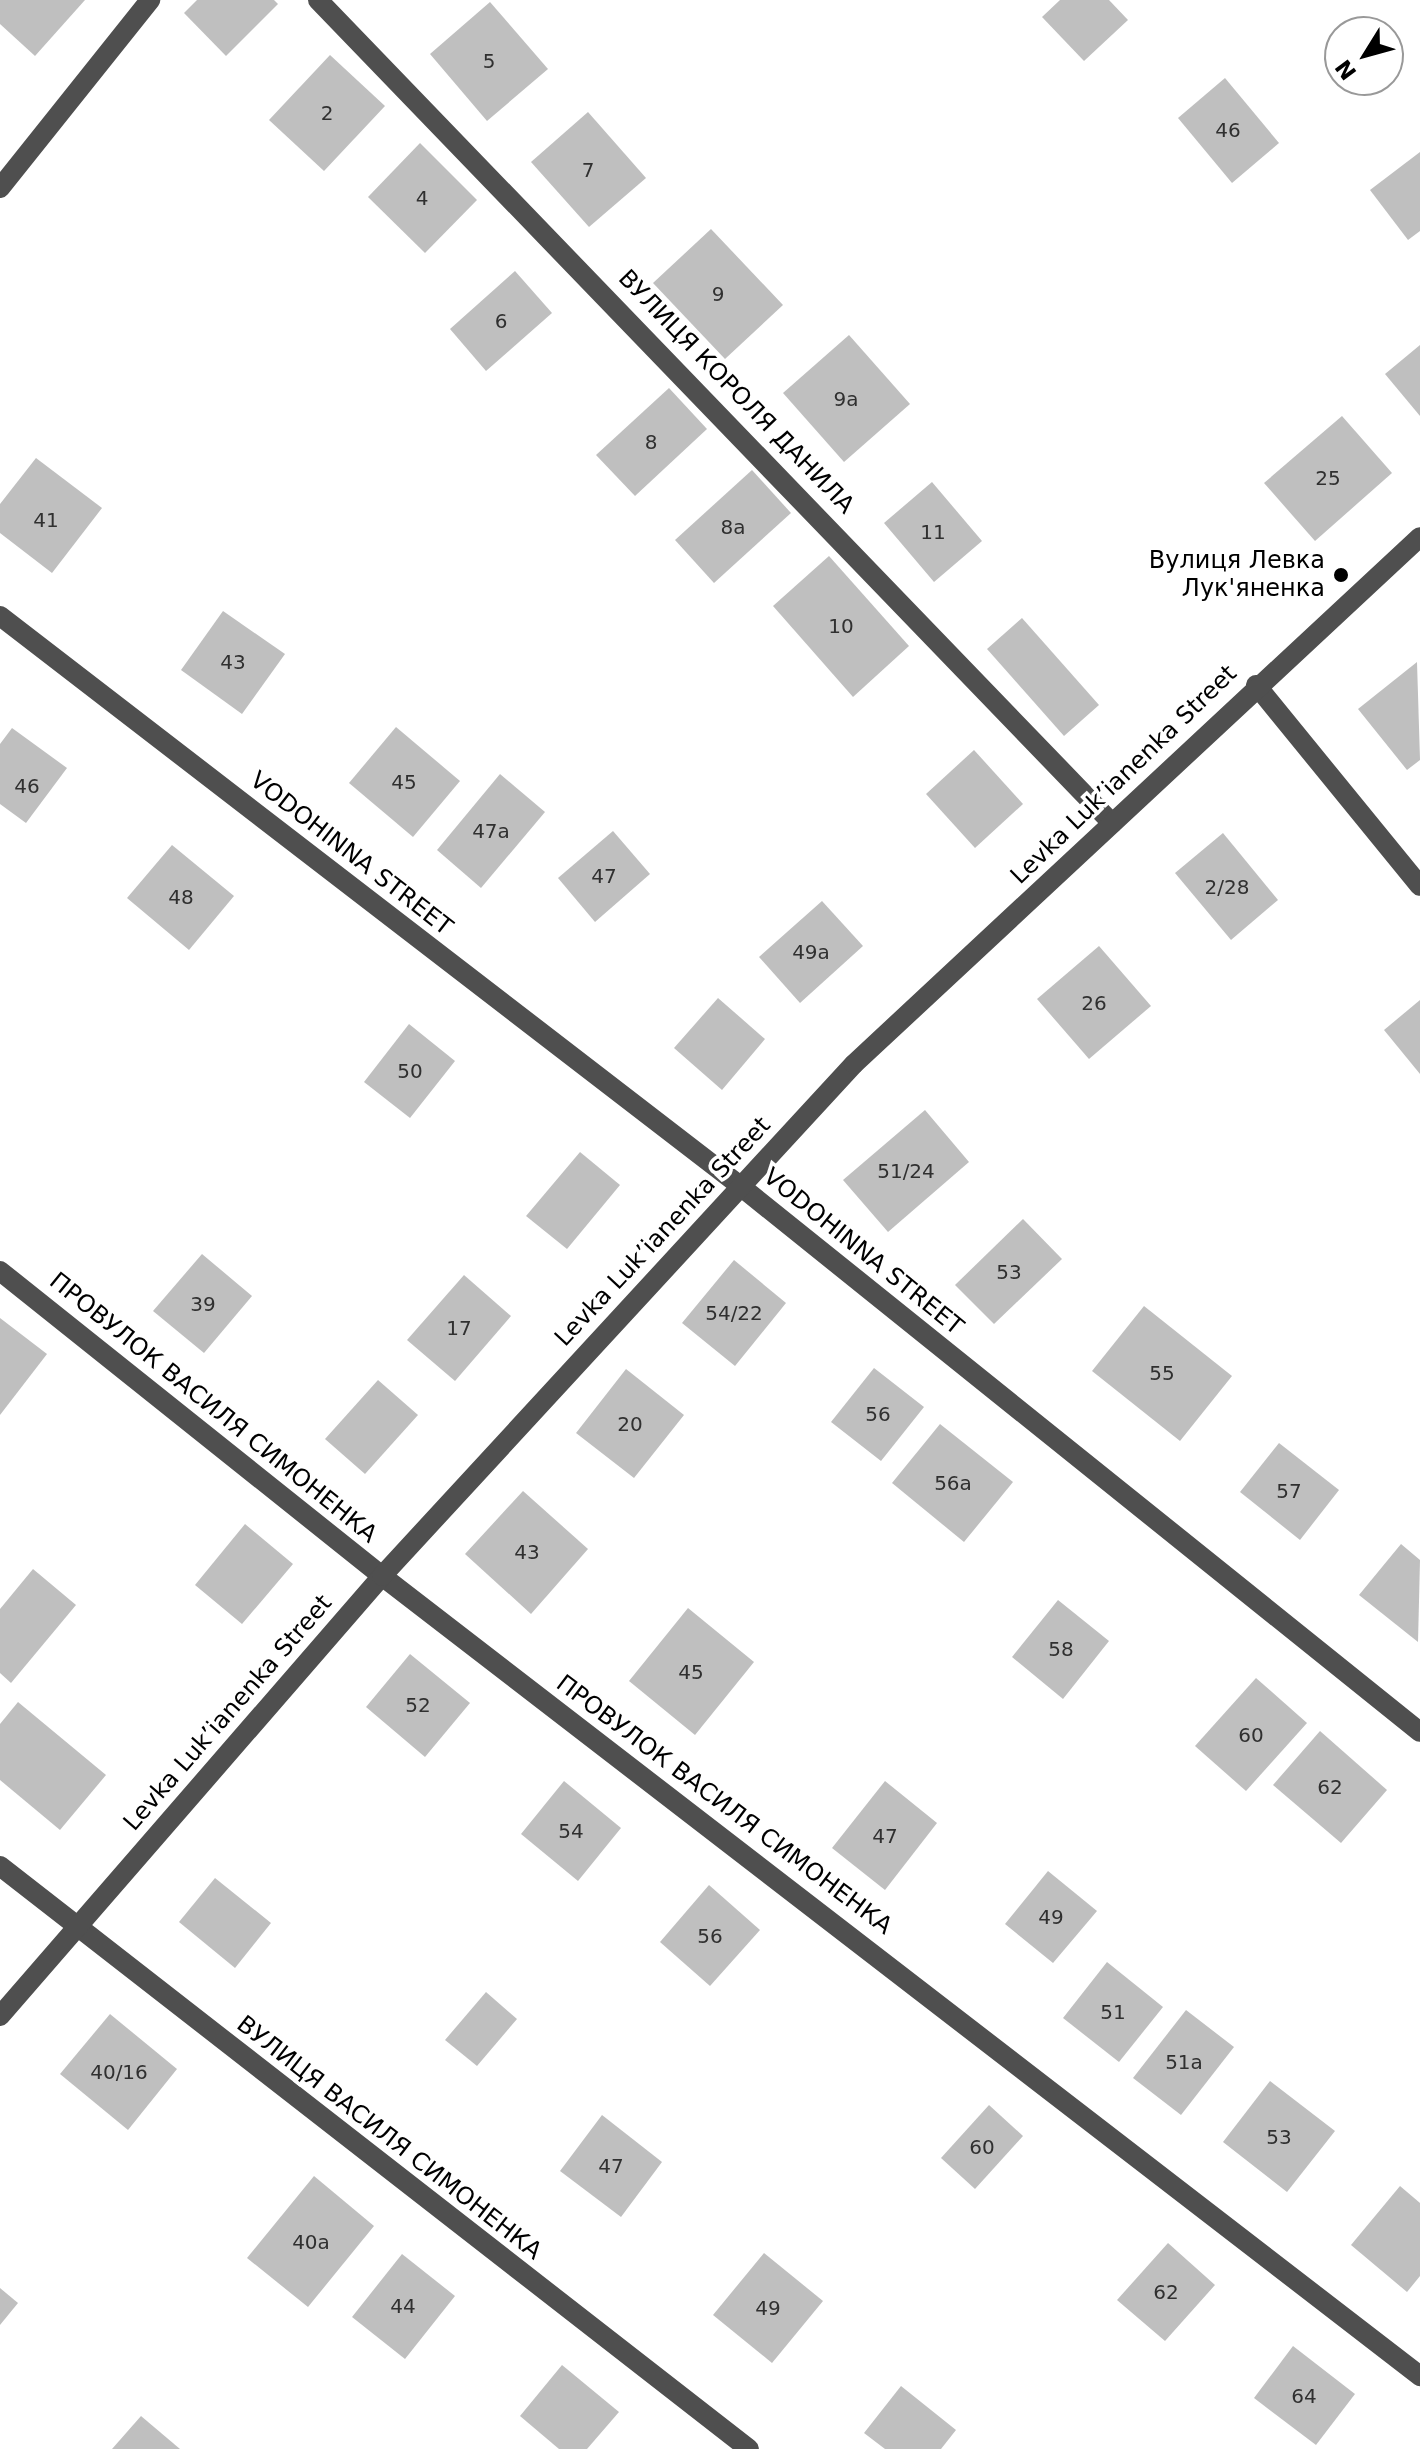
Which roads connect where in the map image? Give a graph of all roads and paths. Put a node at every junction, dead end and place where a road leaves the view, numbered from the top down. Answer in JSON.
{"nodes":[{"id":1,"x":150,"y":0,"type":"edge"},
{"id":2,"x":318,"y":0,"type":"edge"},
{"id":3,"x":0,"y":188,"type":"edge"},
{"id":4,"x":1420,"y":537,"type":"edge"},
{"id":5,"x":0,"y":616,"type":"edge"},
{"id":6,"x":1256,"y":685,"type":"junction"},
{"id":7,"x":1112,"y":823,"type":"junction"},
{"id":8,"x":1420,"y":886,"type":"edge"},
{"id":9,"x":739,"y":1185,"type":"junction"},
{"id":10,"x":0,"y":1271,"type":"edge"},
{"id":11,"x":382,"y":1576,"type":"junction"},
{"id":12,"x":1420,"y":1732,"type":"edge"},
{"id":13,"x":0,"y":1866,"type":"edge"},
{"id":14,"x":75,"y":1929,"type":"junction"},
{"id":15,"x":0,"y":2016,"type":"edge"},
{"id":16,"x":1420,"y":2376,"type":"edge"},
{"id":17,"x":749,"y":2449,"type":"edge"}],
"edges":[{"from":1,"to":3,"type":"street"},
{"from":2,"to":7,"type":"street","name":"ВУЛИЦЯ КОРОЛЯ ДАНИЛА"},
{"from":4,"to":6,"type":"street","name":"Levka Lukʼianenka Street"},
{"from":5,"to":9,"type":"street","name":"VODOHINNA STREET"},
{"from":6,"to":7,"type":"street","name":"Levka Lukʼianenka Street"},
{"from":6,"to":8,"type":"street"},
{"from":7,"to":9,"type":"street","name":"Levka Lukʼianenka Street"},
{"from":9,"to":11,"type":"street","name":"Levka Lukʼianenka Street"},
{"from":9,"to":12,"type":"street","name":"VODOHINNA STREET"},
{"from":10,"to":11,"type":"street","name":"ПРОВУЛОК ВАСИЛЯ СИМОНЕНКА"},
{"from":11,"to":14,"type":"street","name":"Levka Lukʼianenka Street"},
{"from":11,"to":16,"type":"street","name":"ПРОВУЛОК ВАСИЛЯ СИМОНЕНКА"},
{"from":13,"to":14,"type":"street","name":"ВУЛИЦЯ ВАСИЛЯ СИМОНЕНКА"},
{"from":14,"to":15,"type":"street","name":"Levka Lukʼianenka Street"},
{"from":14,"to":17,"type":"street","name":"ВУЛИЦЯ ВАСИЛЯ СИМОНЕНКА"}]}
